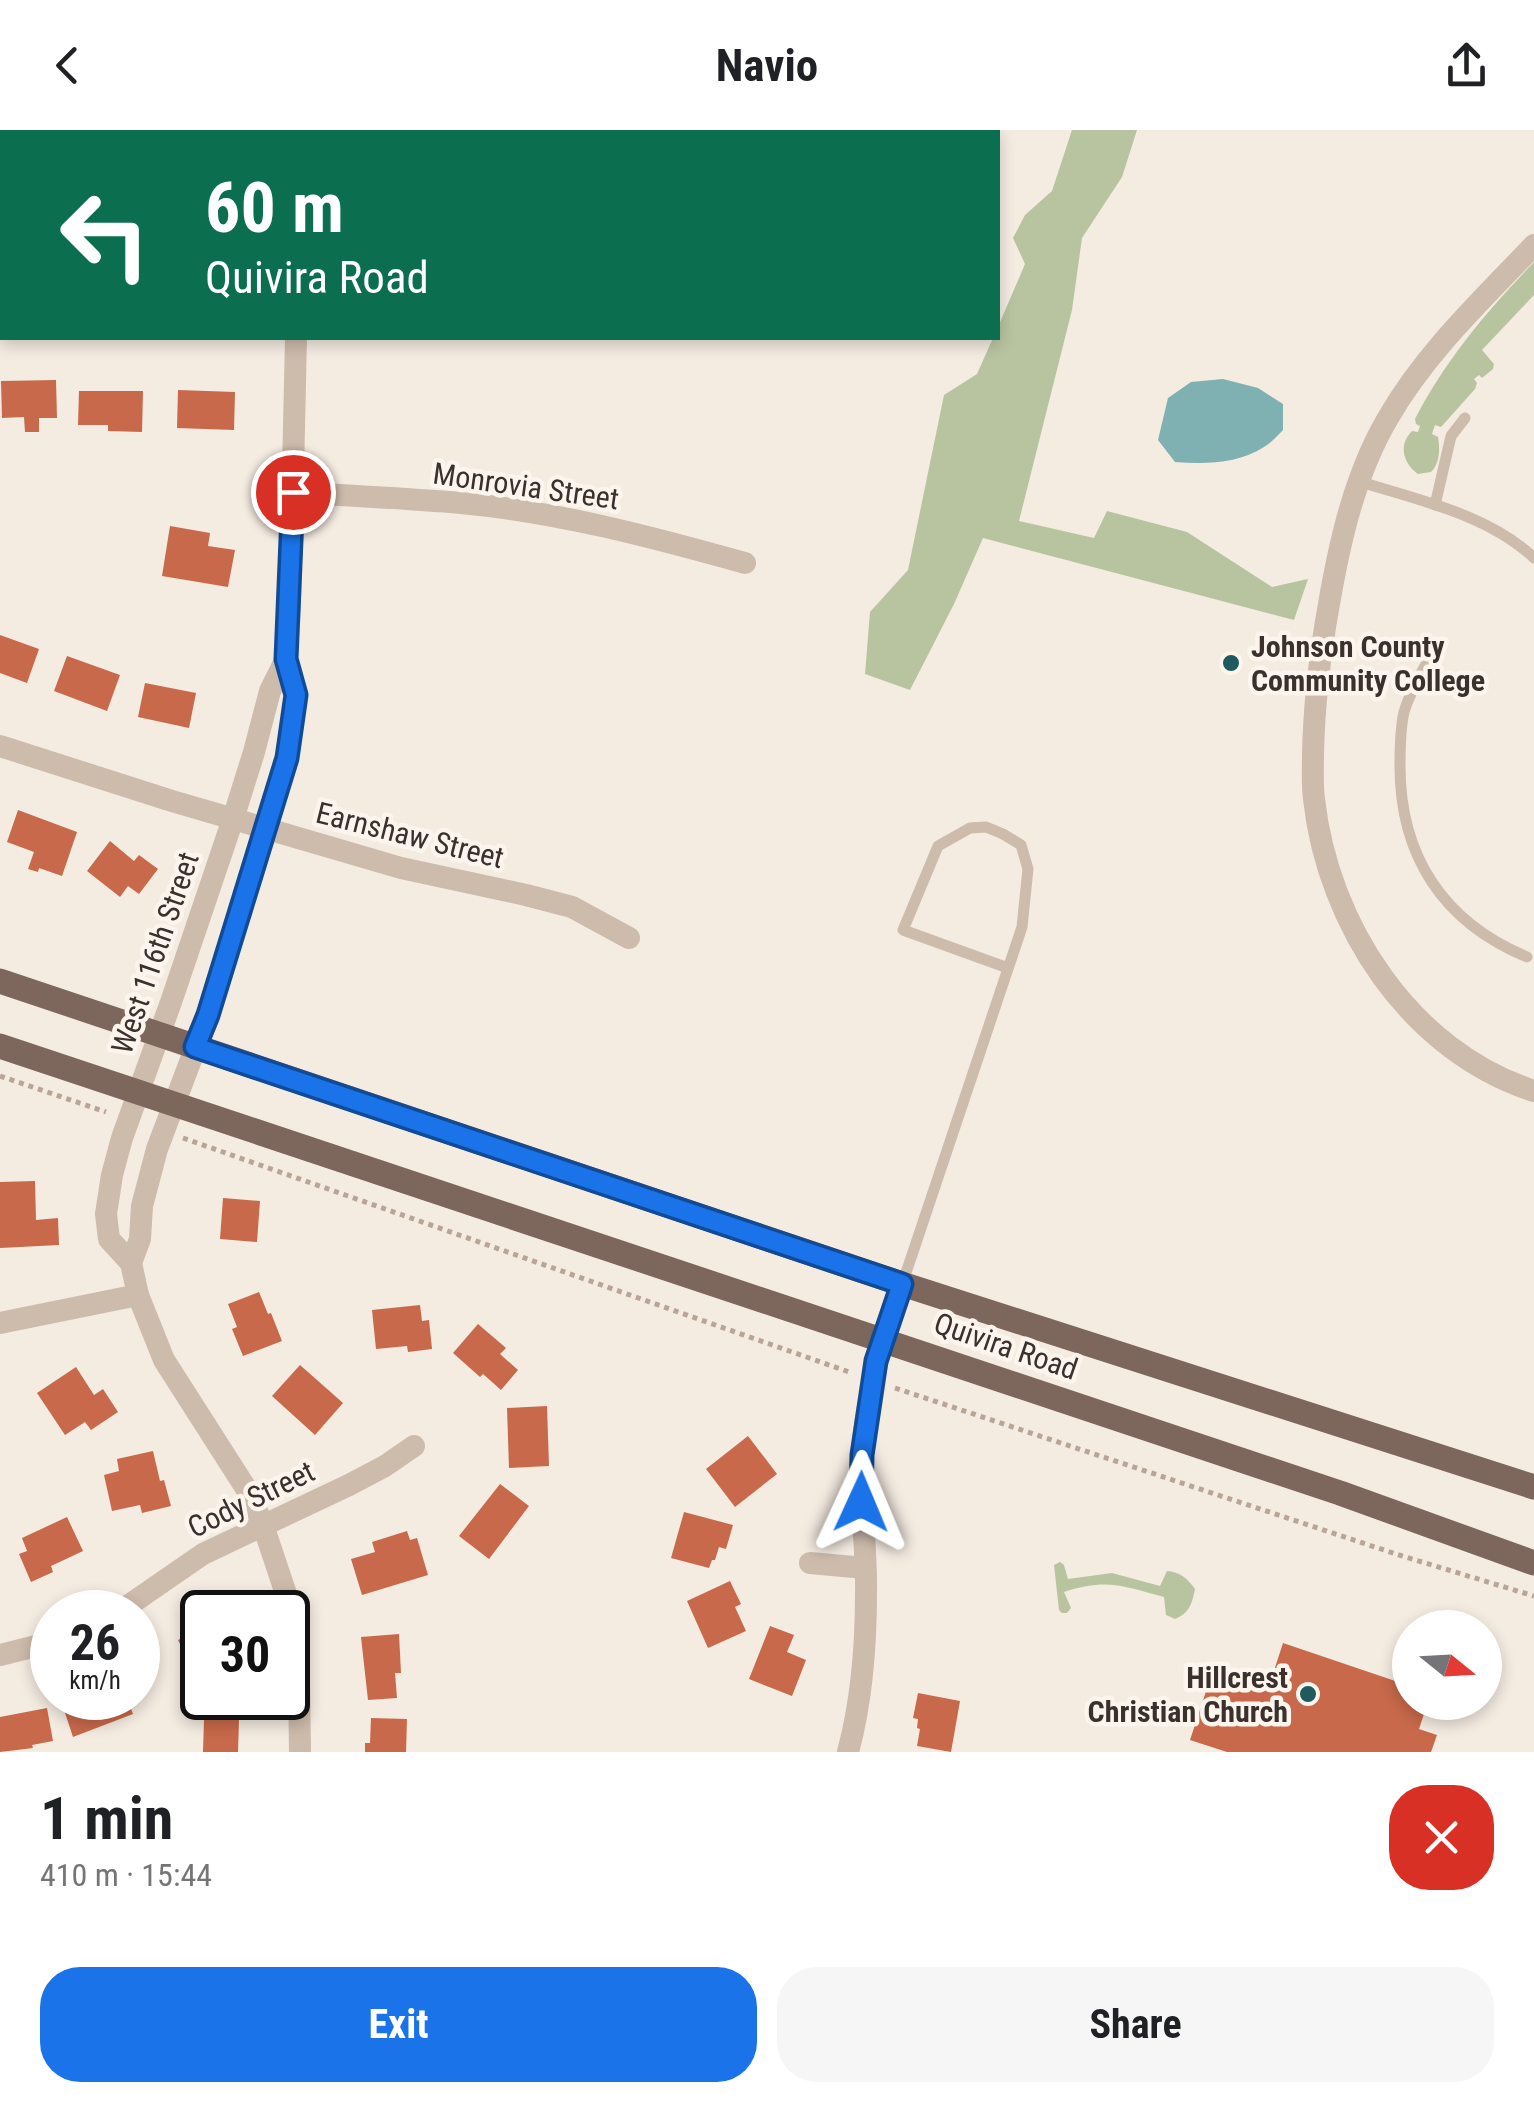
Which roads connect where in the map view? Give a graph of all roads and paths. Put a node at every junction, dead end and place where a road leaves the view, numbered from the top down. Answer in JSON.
{"nodes":[{"id":1,"x":1534,"y":246,"type":"edge"},
{"id":2,"x":296,"y":340,"type":"edge"},
{"id":3,"x":1465,"y":418,"type":"dead end"},
{"id":4,"x":1358,"y":481,"type":"junction"},
{"id":5,"x":293,"y":492,"type":"junction"},
{"id":6,"x":1434,"y":505,"type":"junction"},
{"id":7,"x":1534,"y":558,"type":"edge"},
{"id":8,"x":745,"y":563,"type":"dead end"},
{"id":9,"x":1430,"y":657,"type":"dead end"},
{"id":10,"x":286,"y":659,"type":"junction"},
{"id":11,"x":0,"y":746,"type":"edge"},
{"id":12,"x":233,"y":819,"type":"junction"},
{"id":13,"x":266,"y":829,"type":"junction"},
{"id":14,"x":629,"y":938,"type":"dead end"},
{"id":15,"x":1527,"y":956,"type":"dead end"},
{"id":16,"x":1008,"y":968,"type":"junction"},
{"id":17,"x":0,"y":981,"type":"edge"},
{"id":18,"x":159,"y":1035,"type":"junction"},
{"id":19,"x":0,"y":1046,"type":"edge"},
{"id":20,"x":195,"y":1047,"type":"junction"},
{"id":21,"x":0,"y":1076,"type":"edge"},
{"id":22,"x":1534,"y":1090,"type":"edge"},
{"id":23,"x":138,"y":1093,"type":"junction"},
{"id":24,"x":173,"y":1104,"type":"junction"},
{"id":25,"x":129,"y":1120,"type":"junction"},
{"id":26,"x":163,"y":1131,"type":"junction"},
{"id":27,"x":131,"y":1263,"type":"junction"},
{"id":28,"x":902,"y":1284,"type":"junction"},
{"id":29,"x":138,"y":1295,"type":"junction"},
{"id":30,"x":0,"y":1323,"type":"edge"},
{"id":31,"x":883,"y":1339,"type":"junction"},
{"id":32,"x":872,"y":1380,"type":"junction"},
{"id":33,"x":414,"y":1446,"type":"dead end"},
{"id":34,"x":1534,"y":1487,"type":"edge"},
{"id":35,"x":262,"y":1525,"type":"junction"},
{"id":36,"x":1534,"y":1562,"type":"edge"},
{"id":37,"x":810,"y":1563,"type":"dead end"},
{"id":38,"x":866,"y":1568,"type":"junction"},
{"id":39,"x":151,"y":1590,"type":"edge"},
{"id":40,"x":1534,"y":1596,"type":"edge"},
{"id":41,"x":30,"y":1648,"type":"edge"},
{"id":42,"x":0,"y":1655,"type":"edge"},
{"id":43,"x":300,"y":1752,"type":"edge"},
{"id":44,"x":848,"y":1752,"type":"edge"}],
"edges":[{"from":1,"to":4,"type":"street"},
{"from":2,"to":5,"type":"street","name":"West 116th Street"},
{"from":3,"to":6,"type":"lane"},
{"from":4,"to":6,"type":"lane"},
{"from":4,"to":22,"type":"street"},
{"from":5,"to":8,"type":"street","name":"Monrovia Street"},
{"from":5,"to":10,"type":"street","name":"West 116th Street"},
{"from":6,"to":7,"type":"lane"},
{"from":9,"to":15,"type":"lane"},
{"from":10,"to":12,"type":"street","name":"West 116th Street"},
{"from":10,"to":13,"type":"street","name":"West 116th Street"},
{"from":11,"to":12,"type":"street","name":"Earnshaw Street"},
{"from":12,"to":13,"type":"street","name":"Earnshaw Street"},
{"from":12,"to":18,"type":"street","name":"West 116th Street"},
{"from":13,"to":14,"type":"street","name":"Earnshaw Street"},
{"from":13,"to":20,"type":"street","name":"West 116th Street"},
{"from":16,"to":16,"type":"lane"},
{"from":16,"to":28,"type":"lane"},
{"from":17,"to":18,"type":"main road","name":"Quivira Road"},
{"from":18,"to":20,"type":"main road","name":"Quivira Road"},
{"from":18,"to":23,"type":"street","name":"West 116th Street"},
{"from":19,"to":23,"type":"main road","name":"Quivira Road"},
{"from":20,"to":24,"type":"street","name":"West 116th Street"},
{"from":20,"to":28,"type":"main road","name":"Quivira Road"},
{"from":21,"to":25,"type":"path"},
{"from":23,"to":24,"type":"main road","name":"Quivira Road"},
{"from":23,"to":25,"type":"street","name":"West 116th Street"},
{"from":24,"to":26,"type":"street","name":"West 116th Street"},
{"from":24,"to":31,"type":"main road","name":"Quivira Road"},
{"from":25,"to":27,"type":"street","name":"West 116th Street"},
{"from":26,"to":27,"type":"street","name":"West 116th Street"},
{"from":26,"to":32,"type":"path"},
{"from":27,"to":29,"type":"street","name":"West 116th Street"},
{"from":28,"to":31,"type":"street"},
{"from":28,"to":34,"type":"main road","name":"Quivira Road"},
{"from":29,"to":30,"type":"street"},
{"from":29,"to":35,"type":"street","name":"West 116th Street"},
{"from":31,"to":32,"type":"street"},
{"from":31,"to":36,"type":"main road","name":"Quivira Road"},
{"from":32,"to":38,"type":"street"},
{"from":32,"to":40,"type":"path"},
{"from":33,"to":35,"type":"street","name":"Cody Street"},
{"from":35,"to":39,"type":"street","name":"Cody Street"},
{"from":35,"to":43,"type":"street","name":"West 116th Street"},
{"from":37,"to":38,"type":"street"},
{"from":38,"to":44,"type":"street"},
{"from":41,"to":42,"type":"street"}]}
